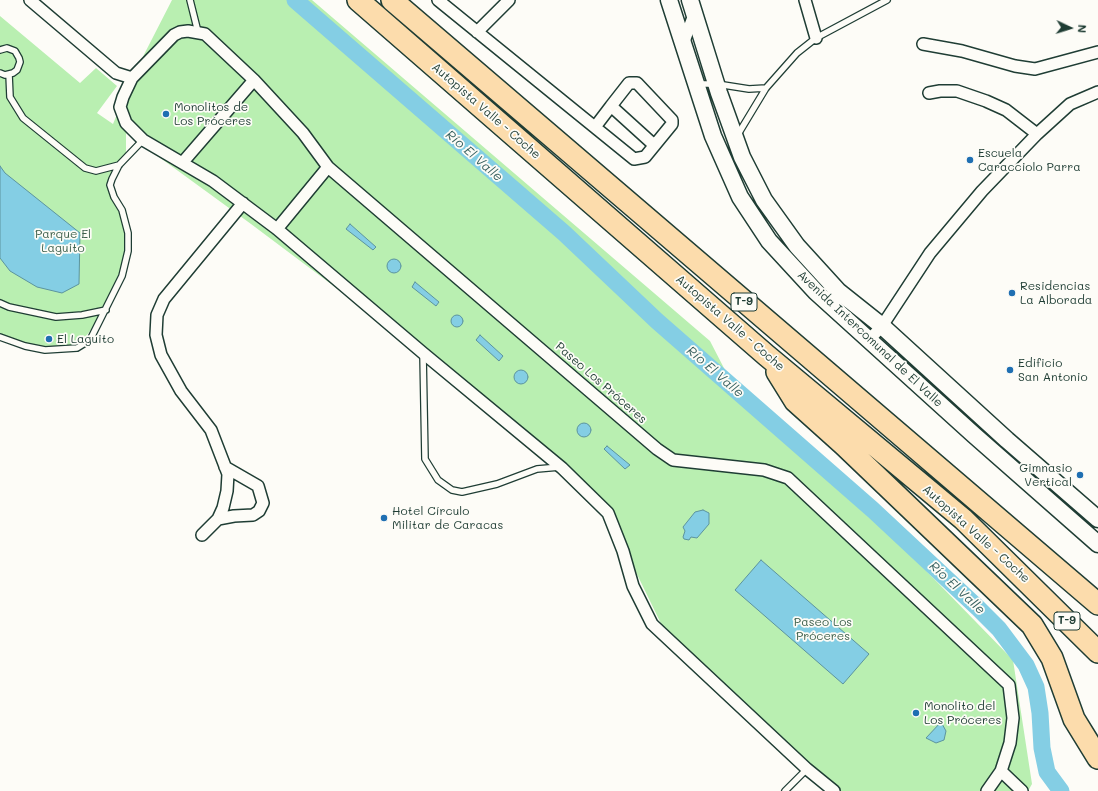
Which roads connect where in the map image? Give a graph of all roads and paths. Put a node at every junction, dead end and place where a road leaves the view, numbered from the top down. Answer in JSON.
{"nodes":[{"id":1,"x":30,"y":0,"type":"edge"},
{"id":2,"x":190,"y":0,"type":"edge"},
{"id":3,"x":358,"y":0,"type":"edge"},
{"id":4,"x":392,"y":0,"type":"edge"},
{"id":5,"x":438,"y":0,"type":"edge"},
{"id":6,"x":509,"y":0,"type":"edge"},
{"id":7,"x":669,"y":0,"type":"edge"},
{"id":8,"x":805,"y":0,"type":"edge"},
{"id":9,"x":887,"y":0,"type":"edge"},
{"id":10,"x":694,"y":5,"type":"edge"},
{"id":11,"x":198,"y":32,"type":"junction"},
{"id":12,"x":478,"y":32,"type":"junction"},
{"id":13,"x":816,"y":38,"type":"junction"},
{"id":14,"x":683,"y":44,"type":"junction"},
{"id":15,"x":923,"y":44,"type":"dead end"},
{"id":16,"x":0,"y":50,"type":"edge"},
{"id":17,"x":1098,"y":52,"type":"edge"},
{"id":18,"x":0,"y":73,"type":"edge"},
{"id":19,"x":9,"y":74,"type":"junction"},
{"id":20,"x":132,"y":78,"type":"junction"},
{"id":21,"x":254,"y":80,"type":"junction"},
{"id":22,"x":695,"y":84,"type":"junction"},
{"id":23,"x":717,"y":84,"type":"junction"},
{"id":24,"x":766,"y":88,"type":"junction"},
{"id":25,"x":1098,"y":92,"type":"edge"},
{"id":26,"x":929,"y":93,"type":"dead end"},
{"id":27,"x":611,"y":106,"type":"junction"},
{"id":28,"x":595,"y":128,"type":"junction"},
{"id":29,"x":1037,"y":134,"type":"junction"},
{"id":30,"x":143,"y":140,"type":"junction"},
{"id":31,"x":735,"y":140,"type":"junction"},
{"id":32,"x":654,"y":145,"type":"junction"},
{"id":33,"x":183,"y":162,"type":"junction"},
{"id":34,"x":119,"y":165,"type":"junction"},
{"id":35,"x":328,"y":167,"type":"junction"},
{"id":36,"x":243,"y":203,"type":"junction"},
{"id":37,"x":278,"y":229,"type":"junction"},
{"id":38,"x":0,"y":303,"type":"edge"},
{"id":39,"x":106,"y":310,"type":"junction"},
{"id":40,"x":882,"y":326,"type":"junction"},
{"id":41,"x":0,"y":337,"type":"edge"},
{"id":42,"x":869,"y":340,"type":"junction"},
{"id":43,"x":423,"y":353,"type":"junction"},
{"id":44,"x":766,"y":355,"type":"junction"},
{"id":45,"x":225,"y":467,"type":"junction"},
{"id":46,"x":561,"y":467,"type":"junction"},
{"id":47,"x":218,"y":519,"type":"junction"},
{"id":48,"x":1098,"y":519,"type":"edge"},
{"id":49,"x":202,"y":535,"type":"dead end"},
{"id":50,"x":1098,"y":544,"type":"edge"},
{"id":51,"x":1098,"y":604,"type":"edge"},
{"id":52,"x":1098,"y":652,"type":"edge"},
{"id":53,"x":1098,"y":758,"type":"edge"},
{"id":54,"x":807,"y":769,"type":"junction"},
{"id":55,"x":1001,"y":771,"type":"junction"},
{"id":56,"x":785,"y":791,"type":"edge"},
{"id":57,"x":834,"y":791,"type":"edge"},
{"id":58,"x":987,"y":791,"type":"edge"},
{"id":59,"x":1022,"y":791,"type":"edge"}],
"edges":[{"from":1,"to":20,"type":"street"},
{"from":2,"to":11,"type":"lane"},
{"from":3,"to":44,"type":"highway","name":"Autopista Valle - Coche","number":"T-9"},
{"from":4,"to":51,"type":"highway","name":"Autopista Valle - Coche","number":"T-9"},
{"from":5,"to":12,"type":"street"},
{"from":6,"to":12,"type":"street"},
{"from":7,"to":14,"type":"main road","name":"Avenida Intercomunal de El Valle"},
{"from":8,"to":13,"type":"street"},
{"from":9,"to":13,"type":"lane"},
{"from":10,"to":14,"type":"street"},
{"from":10,"to":23,"type":"main road","name":"Avenida Intercomunal de El Valle"},
{"from":11,"to":20,"type":"street"},
{"from":11,"to":21,"type":"street","name":"Paseo Los Próceres"},
{"from":12,"to":28,"type":"street"},
{"from":13,"to":24,"type":"lane"},
{"from":14,"to":22,"type":"main road","name":"Avenida Intercomunal de El Valle"},
{"from":15,"to":17,"type":"street"},
{"from":16,"to":19,"type":"lane"},
{"from":18,"to":19,"type":"lane"},
{"from":19,"to":34,"type":"lane"},
{"from":20,"to":30,"type":"street"},
{"from":21,"to":33,"type":"street"},
{"from":21,"to":35,"type":"street","name":"Paseo Los Próceres"},
{"from":22,"to":23,"type":"lane"},
{"from":22,"to":42,"type":"main road","name":"Avenida Intercomunal de El Valle"},
{"from":23,"to":24,"type":"lane"},
{"from":23,"to":31,"type":"main road","name":"Avenida Intercomunal de El Valle"},
{"from":24,"to":31,"type":"lane"},
{"from":25,"to":29,"type":"street"},
{"from":26,"to":29,"type":"street"},
{"from":27,"to":28,"type":"street"},
{"from":27,"to":32,"type":"street"},
{"from":27,"to":32,"type":"street"},
{"from":28,"to":32,"type":"street"},
{"from":29,"to":40,"type":"street"},
{"from":30,"to":33,"type":"street"},
{"from":30,"to":34,"type":"lane"},
{"from":31,"to":40,"type":"main road","name":"Avenida Intercomunal de El Valle"},
{"from":33,"to":36,"type":"street"},
{"from":34,"to":39,"type":"lane"},
{"from":35,"to":37,"type":"street"},
{"from":35,"to":55,"type":"street","name":"Paseo Los Próceres"},
{"from":36,"to":37,"type":"street"},
{"from":36,"to":45,"type":"street"},
{"from":37,"to":43,"type":"street"},
{"from":38,"to":39,"type":"lane"},
{"from":39,"to":41,"type":"lane"},
{"from":40,"to":42,"type":"street"},
{"from":40,"to":48,"type":"main road","name":"Avenida Intercomunal de El Valle"},
{"from":42,"to":50,"type":"main road","name":"Avenida Intercomunal de El Valle"},
{"from":43,"to":46,"type":"street"},
{"from":43,"to":46,"type":"lane"},
{"from":44,"to":52,"type":"highway","name":"Autopista Valle - Coche","number":"T-9"},
{"from":44,"to":53,"type":"highway"},
{"from":45,"to":47,"type":"street"},
{"from":45,"to":47,"type":"street"},
{"from":46,"to":54,"type":"street"},
{"from":47,"to":49,"type":"street"},
{"from":54,"to":56,"type":"lane"},
{"from":54,"to":57,"type":"street"},
{"from":55,"to":58,"type":"street","name":"Paseo Los Próceres"},
{"from":55,"to":59,"type":"street"}]}
